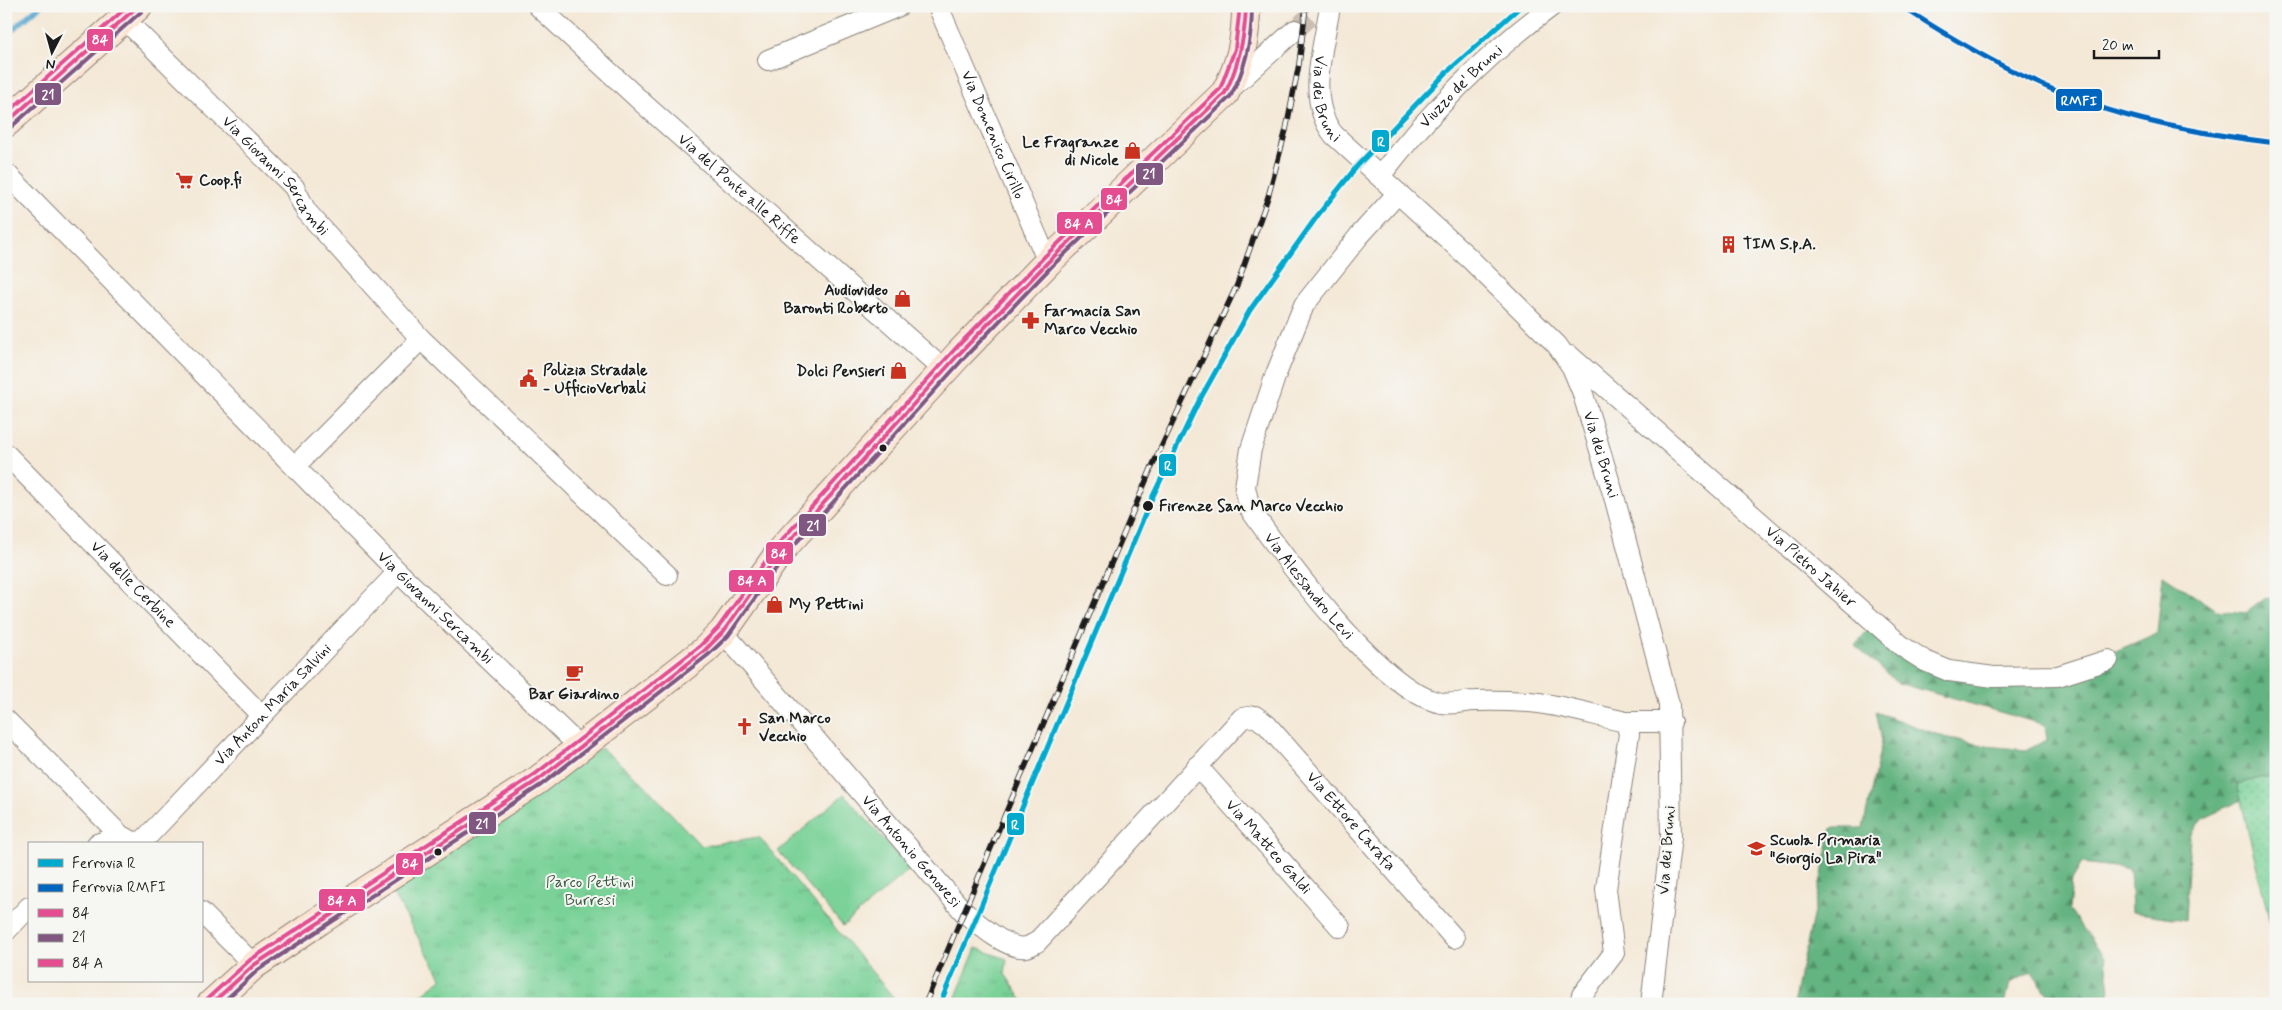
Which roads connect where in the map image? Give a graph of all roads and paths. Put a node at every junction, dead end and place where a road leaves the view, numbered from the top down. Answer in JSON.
{"nodes":[{"id":1,"x":538,"y":6,"type":"edge"},
{"id":2,"x":899,"y":6,"type":"edge"},
{"id":3,"x":938,"y":6,"type":"edge"},
{"id":4,"x":1246,"y":6,"type":"edge"},
{"id":5,"x":1552,"y":6,"type":"edge"},
{"id":6,"x":1323,"y":7,"type":"edge"},
{"id":7,"x":130,"y":12,"type":"edge"},
{"id":8,"x":1295,"y":30,"type":"tunnel mouth"},
{"id":9,"x":768,"y":60,"type":"dead end"},
{"id":10,"x":1226,"y":92,"type":"junction"},
{"id":11,"x":6,"y":123,"type":"edge"},
{"id":12,"x":6,"y":173,"type":"edge"},
{"id":13,"x":1380,"y":176,"type":"junction"},
{"id":14,"x":1398,"y":193,"type":"junction"},
{"id":15,"x":1048,"y":262,"type":"junction"},
{"id":16,"x":421,"y":339,"type":"junction"},
{"id":17,"x":1557,"y":345,"type":"junction"},
{"id":18,"x":944,"y":370,"type":"junction"},
{"id":19,"x":6,"y":454,"type":"edge"},
{"id":20,"x":295,"y":466,"type":"junction"},
{"id":21,"x":398,"y":572,"type":"junction"},
{"id":22,"x":668,"y":575,"type":"dead end"},
{"id":23,"x":723,"y":632,"type":"junction"},
{"id":24,"x":2108,"y":660,"type":"dead end"},
{"id":25,"x":261,"y":715,"type":"junction"},
{"id":26,"x":1242,"y":718,"type":"joint"},
{"id":27,"x":6,"y":720,"type":"edge"},
{"id":28,"x":1626,"y":722,"type":"junction"},
{"id":29,"x":1671,"y":722,"type":"junction"},
{"id":30,"x":580,"y":747,"type":"junction"},
{"id":31,"x":1197,"y":766,"type":"junction"},
{"id":32,"x":121,"y":836,"type":"junction"},
{"id":33,"x":148,"y":841,"type":"edge"},
{"id":34,"x":103,"y":842,"type":"edge"},
{"id":35,"x":28,"y":908,"type":"edge"},
{"id":36,"x":202,"y":913,"type":"edge"},
{"id":37,"x":1340,"y":927,"type":"dead end"},
{"id":38,"x":6,"y":931,"type":"edge"},
{"id":39,"x":1454,"y":938,"type":"dead end"},
{"id":40,"x":254,"y":965,"type":"junction"},
{"id":41,"x":211,"y":1004,"type":"edge"},
{"id":42,"x":1583,"y":1004,"type":"edge"},
{"id":43,"x":1651,"y":1004,"type":"edge"}],
"edges":[{"from":1,"to":18,"type":"street","name":"Via del Ponte alle Riffe"},
{"from":2,"to":9,"type":"street"},
{"from":3,"to":15,"type":"street","name":"Via Domenico Cirillo"},
{"from":4,"to":10,"type":"street"},
{"from":5,"to":13,"type":"street","name":"Viuzzo de' Bruni"},
{"from":6,"to":13,"type":"street","name":"Via dei Bruni"},
{"from":7,"to":11,"type":"street"},
{"from":7,"to":16,"type":"street","name":"Via Giovanni Sercambi"},
{"from":8,"to":10,"type":"street"},
{"from":10,"to":15,"type":"street"},
{"from":12,"to":20,"type":"street","name":"Via Giovanni Sercambi"},
{"from":13,"to":14,"type":"street","name":"Via dei Bruni"},
{"from":14,"to":17,"type":"street","name":"Via dei Bruni"},
{"from":14,"to":28,"type":"street","name":"Via Alessandro Levi"},
{"from":15,"to":18,"type":"street"},
{"from":16,"to":20,"type":"street"},
{"from":16,"to":22,"type":"street","name":"Via Giovanni Sercambi"},
{"from":17,"to":24,"type":"street","name":"Via Pietro Jahier"},
{"from":17,"to":29,"type":"street","name":"Via dei Bruni"},
{"from":18,"to":23,"type":"street"},
{"from":19,"to":25,"type":"street","name":"Via delle Cerbine"},
{"from":20,"to":21,"type":"street","name":"Via Giovanni Sercambi"},
{"from":21,"to":25,"type":"street","name":"Via Anton Maria Salvini"},
{"from":21,"to":30,"type":"street","name":"Via Giovanni Sercambi"},
{"from":23,"to":30,"type":"street"},
{"from":23,"to":31,"type":"street","name":"Via Antonio Genovesi"},
{"from":25,"to":33,"type":"street","name":"Via Anton Maria Salvini"},
{"from":26,"to":31,"type":"street","name":"Via Antonio Genovesi"},
{"from":26,"to":39,"type":"street","name":"Via Ettore Carafa"},
{"from":27,"to":32,"type":"street"},
{"from":28,"to":29,"type":"street","name":"Via Alessandro Levi"},
{"from":28,"to":42,"type":"street"},
{"from":29,"to":43,"type":"street","name":"Via dei Bruni"},
{"from":30,"to":40,"type":"street"},
{"from":31,"to":37,"type":"street","name":"Via Matteo Galdi"},
{"from":32,"to":33,"type":"street"},
{"from":32,"to":34,"type":"street"},
{"from":35,"to":38,"type":"street"},
{"from":36,"to":40,"type":"street"},
{"from":40,"to":41,"type":"street"}]}
